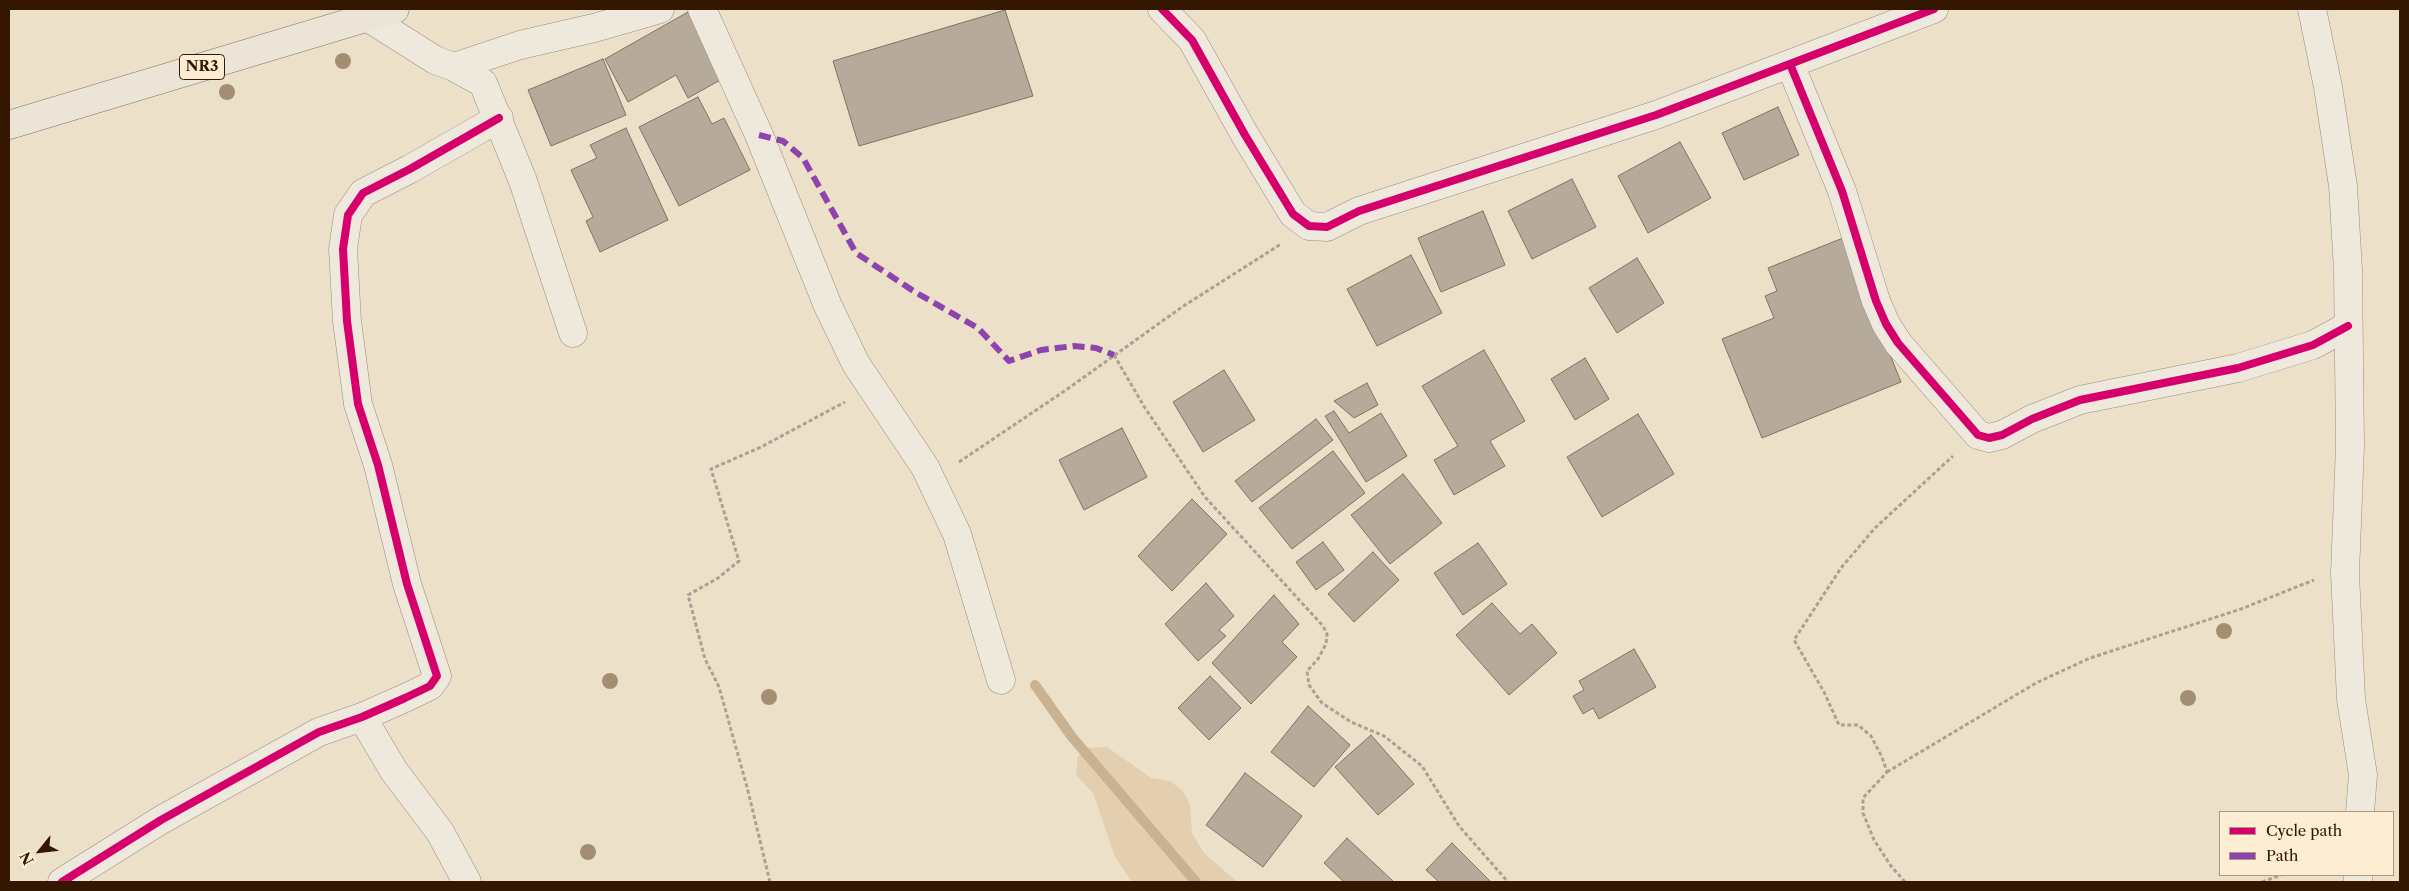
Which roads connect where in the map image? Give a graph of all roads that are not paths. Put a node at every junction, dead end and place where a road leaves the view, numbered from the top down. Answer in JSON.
{"nodes":[{"id":1,"x":395,"y":9,"type":"edge"},
{"id":2,"x":660,"y":9,"type":"edge"},
{"id":3,"x":702,"y":9,"type":"edge"},
{"id":4,"x":1162,"y":9,"type":"edge"},
{"id":5,"x":1934,"y":9,"type":"edge"},
{"id":6,"x":2312,"y":9,"type":"edge"},
{"id":7,"x":367,"y":17,"type":"junction"},
{"id":8,"x":1790,"y":64,"type":"junction"},
{"id":9,"x":454,"y":67,"type":"junction"},
{"id":10,"x":499,"y":118,"type":"junction"},
{"id":11,"x":9,"y":125,"type":"edge"},
{"id":12,"x":2348,"y":326,"type":"junction"},
{"id":13,"x":573,"y":333,"type":"dead end"},
{"id":14,"x":1001,"y":680,"type":"dead end"},
{"id":15,"x":362,"y":717,"type":"junction"},
{"id":16,"x":2360,"y":811,"type":"edge"},
{"id":17,"x":62,"y":882,"type":"edge"},
{"id":18,"x":467,"y":882,"type":"edge"}],
"edges":[{"from":1,"to":7,"type":"highway","number":"NR3"},
{"from":2,"to":9,"type":"street"},
{"from":3,"to":14,"type":"street"},
{"from":4,"to":8,"type":"street"},
{"from":5,"to":8,"type":"street"},
{"from":6,"to":12,"type":"street"},
{"from":7,"to":9,"type":"street"},
{"from":7,"to":11,"type":"highway","number":"NR3"},
{"from":8,"to":12,"type":"street"},
{"from":9,"to":10,"type":"street"},
{"from":10,"to":13,"type":"street"},
{"from":10,"to":15,"type":"street"},
{"from":12,"to":16,"type":"street"},
{"from":15,"to":17,"type":"street"},
{"from":15,"to":18,"type":"street"}]}
